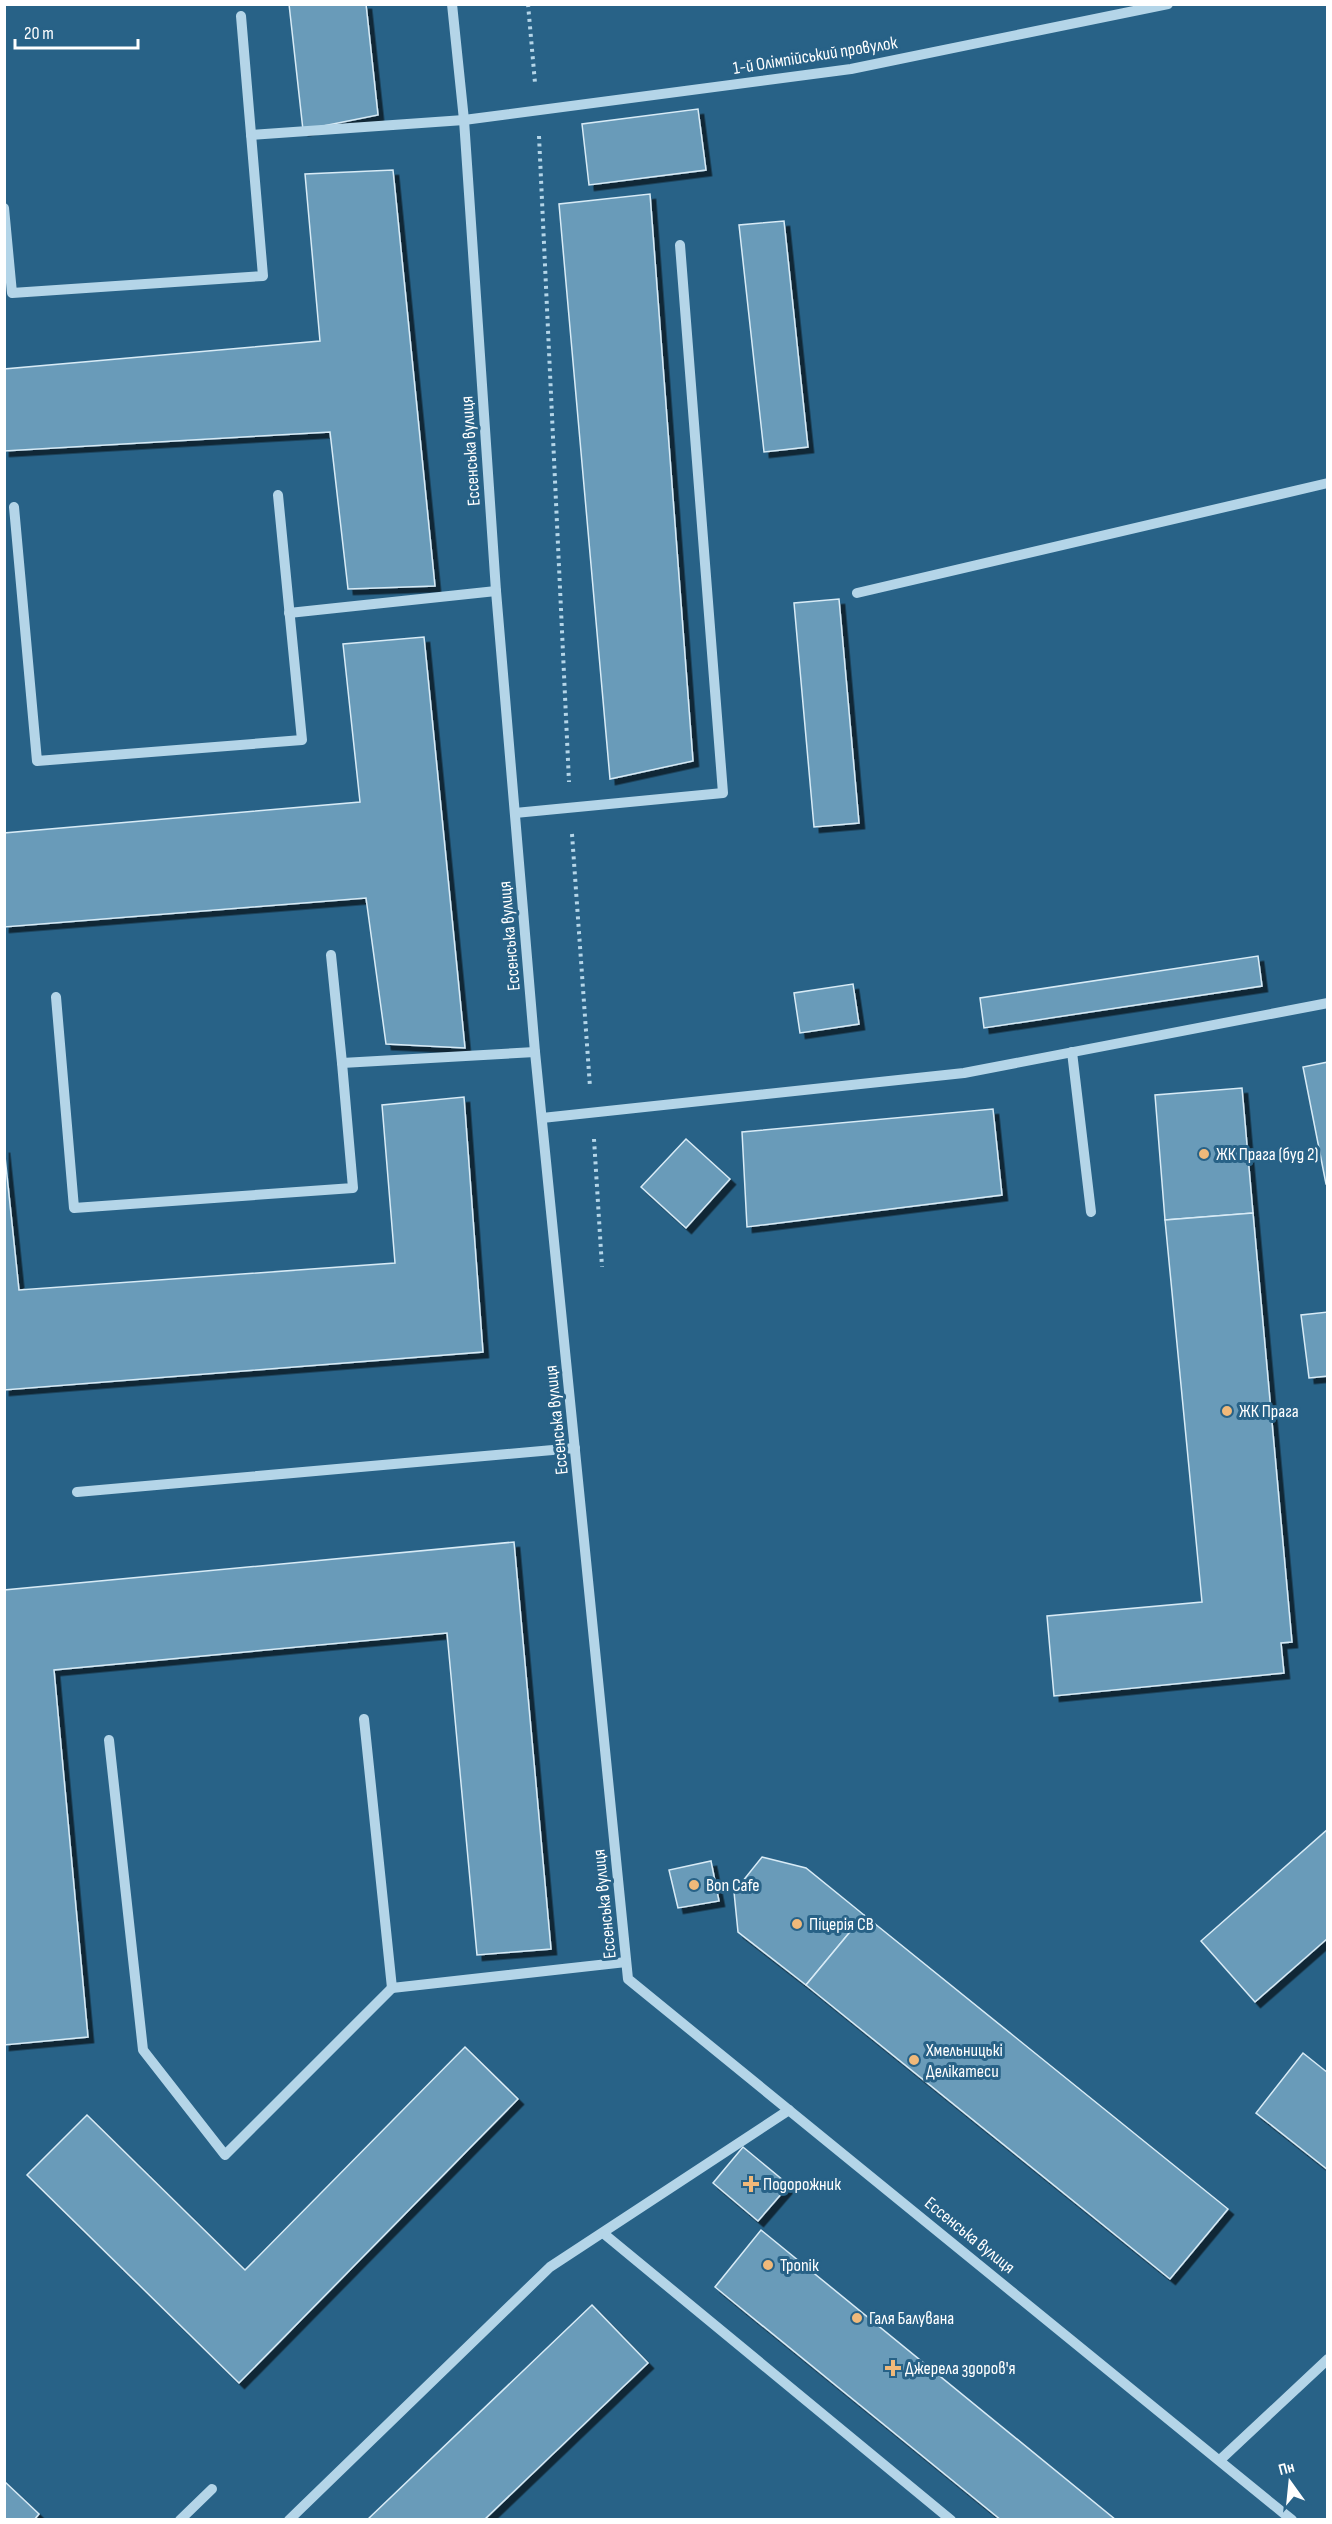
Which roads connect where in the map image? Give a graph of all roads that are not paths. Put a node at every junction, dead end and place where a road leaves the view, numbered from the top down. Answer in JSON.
{"nodes":[{"id":1,"x":452,"y":4,"type":"edge"},
{"id":2,"x":1168,"y":4,"type":"edge"},
{"id":3,"x":241,"y":16,"type":"dead end"},
{"id":4,"x":464,"y":120,"type":"junction"},
{"id":5,"x":251,"y":135,"type":"junction"},
{"id":6,"x":4,"y":208,"type":"edge"},
{"id":7,"x":680,"y":246,"type":"dead end"},
{"id":8,"x":1328,"y":483,"type":"edge"},
{"id":9,"x":278,"y":495,"type":"dead end"},
{"id":10,"x":14,"y":507,"type":"dead end"},
{"id":11,"x":496,"y":591,"type":"junction"},
{"id":12,"x":857,"y":593,"type":"dead end"},
{"id":13,"x":290,"y":613,"type":"junction"},
{"id":14,"x":515,"y":813,"type":"junction"},
{"id":15,"x":331,"y":955,"type":"dead end"},
{"id":16,"x":56,"y":997,"type":"dead end"},
{"id":17,"x":1328,"y":1003,"type":"edge"},
{"id":18,"x":535,"y":1052,"type":"junction"},
{"id":19,"x":1072,"y":1052,"type":"junction"},
{"id":20,"x":342,"y":1063,"type":"junction"},
{"id":21,"x":542,"y":1118,"type":"junction"},
{"id":22,"x":1091,"y":1212,"type":"dead end"},
{"id":23,"x":575,"y":1448,"type":"junction"},
{"id":24,"x":77,"y":1492,"type":"dead end"},
{"id":25,"x":364,"y":1719,"type":"dead end"},
{"id":26,"x":109,"y":1740,"type":"dead end"},
{"id":27,"x":627,"y":1962,"type":"junction"},
{"id":28,"x":392,"y":1989,"type":"junction"},
{"id":29,"x":789,"y":2110,"type":"junction"},
{"id":30,"x":603,"y":2233,"type":"junction"},
{"id":31,"x":1328,"y":2359,"type":"edge"},
{"id":32,"x":1220,"y":2460,"type":"junction"},
{"id":33,"x":212,"y":2488,"type":"dead end"},
{"id":34,"x":180,"y":2520,"type":"edge"},
{"id":35,"x":289,"y":2520,"type":"edge"},
{"id":36,"x":951,"y":2520,"type":"edge"},
{"id":37,"x":1292,"y":2520,"type":"edge"}],
"edges":[{"from":1,"to":4,"type":"street","name":"Ессенська вулиця"},
{"from":2,"to":4,"type":"street","name":"1-й Олімпійський провулок"},
{"from":3,"to":5,"type":"street"},
{"from":4,"to":5,"type":"street","name":"1-й Олімпійський провулок"},
{"from":4,"to":11,"type":"street","name":"Ессенська вулиця"},
{"from":5,"to":6,"type":"street"},
{"from":7,"to":14,"type":"street"},
{"from":8,"to":12,"type":"street"},
{"from":9,"to":13,"type":"street"},
{"from":10,"to":13,"type":"street"},
{"from":11,"to":13,"type":"street"},
{"from":11,"to":14,"type":"street","name":"Ессенська вулиця"},
{"from":14,"to":18,"type":"street","name":"Ессенська вулиця"},
{"from":15,"to":20,"type":"street"},
{"from":16,"to":20,"type":"street"},
{"from":17,"to":19,"type":"street"},
{"from":18,"to":20,"type":"street"},
{"from":18,"to":21,"type":"street","name":"Ессенська вулиця"},
{"from":19,"to":21,"type":"street"},
{"from":19,"to":22,"type":"street"},
{"from":21,"to":23,"type":"street","name":"Ессенська вулиця"},
{"from":23,"to":24,"type":"street"},
{"from":23,"to":27,"type":"street","name":"Ессенська вулиця"},
{"from":25,"to":28,"type":"street"},
{"from":26,"to":28,"type":"street"},
{"from":27,"to":28,"type":"street"},
{"from":27,"to":29,"type":"street","name":"Ессенська вулиця"},
{"from":29,"to":30,"type":"street"},
{"from":29,"to":32,"type":"street","name":"Ессенська вулиця"},
{"from":30,"to":35,"type":"street"},
{"from":30,"to":36,"type":"street"},
{"from":31,"to":32,"type":"street"},
{"from":32,"to":37,"type":"street","name":"Ессенська вулиця"},
{"from":33,"to":34,"type":"street"}]}
